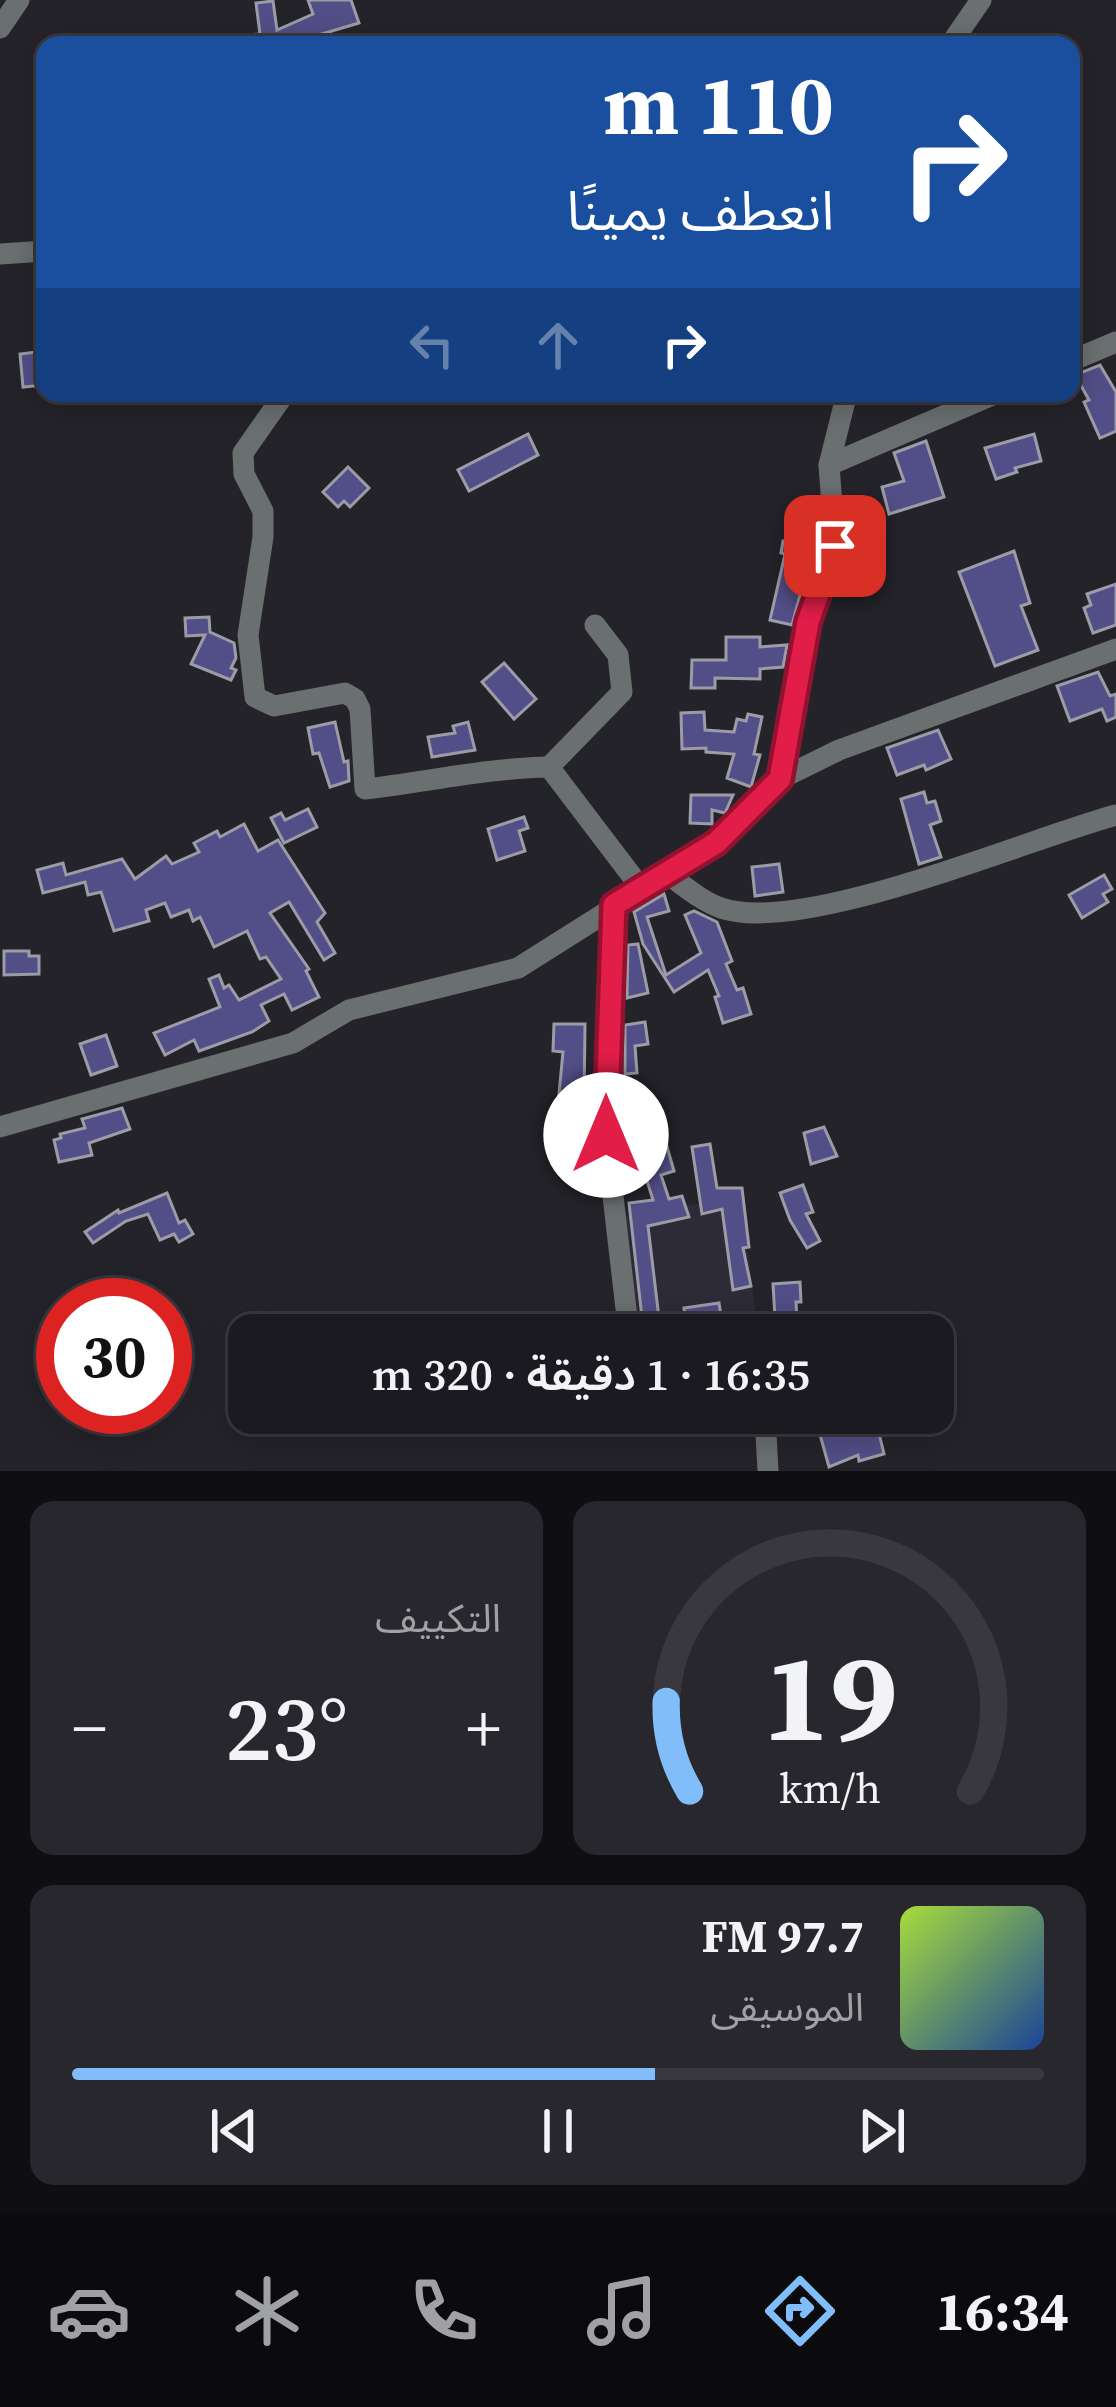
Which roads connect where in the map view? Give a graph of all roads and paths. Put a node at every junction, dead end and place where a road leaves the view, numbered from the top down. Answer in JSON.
{"nodes":[{"id":1,"x":19,"y":0,"type":"edge"},
{"id":2,"x":980,"y":0,"type":"edge"},
{"id":3,"x":0,"y":28,"type":"edge"},
{"id":4,"x":956,"y":36,"type":"edge"},
{"id":5,"x":36,"y":252,"type":"edge"},
{"id":6,"x":0,"y":254,"type":"edge"},
{"id":7,"x":1116,"y":342,"type":"edge"},
{"id":8,"x":1080,"y":357,"type":"edge"},
{"id":9,"x":279,"y":402,"type":"edge"},
{"id":10,"x":845,"y":402,"type":"edge"},
{"id":11,"x":976,"y":402,"type":"edge"},
{"id":12,"x":830,"y":465,"type":"junction"},
{"id":13,"x":595,"y":625,"type":"dead end"},
{"id":14,"x":1116,"y":649,"type":"edge"},
{"id":15,"x":549,"y":767,"type":"junction"},
{"id":16,"x":780,"y":779,"type":"junction"},
{"id":17,"x":1116,"y":815,"type":"edge"},
{"id":18,"x":666,"y":873,"type":"junction"},
{"id":19,"x":641,"y":888,"type":"junction"},
{"id":20,"x":614,"y":905,"type":"junction"},
{"id":21,"x":0,"y":1127,"type":"edge"},
{"id":22,"x":627,"y":1314,"type":"edge"},
{"id":23,"x":766,"y":1434,"type":"edge"},
{"id":24,"x":768,"y":1471,"type":"edge"}],
"edges":[{"from":1,"to":3,"type":"street"},
{"from":2,"to":4,"type":"street"},
{"from":5,"to":6,"type":"street"},
{"from":7,"to":8,"type":"street"},
{"from":9,"to":15,"type":"street"},
{"from":10,"to":12,"type":"street"},
{"from":11,"to":12,"type":"street"},
{"from":12,"to":16,"type":"street"},
{"from":13,"to":15,"type":"street"},
{"from":14,"to":16,"type":"street"},
{"from":15,"to":19,"type":"street"},
{"from":16,"to":18,"type":"street"},
{"from":17,"to":18,"type":"street"},
{"from":18,"to":19,"type":"street"},
{"from":19,"to":20,"type":"street"},
{"from":20,"to":21,"type":"street"},
{"from":20,"to":22,"type":"street"},
{"from":23,"to":24,"type":"street"}]}
